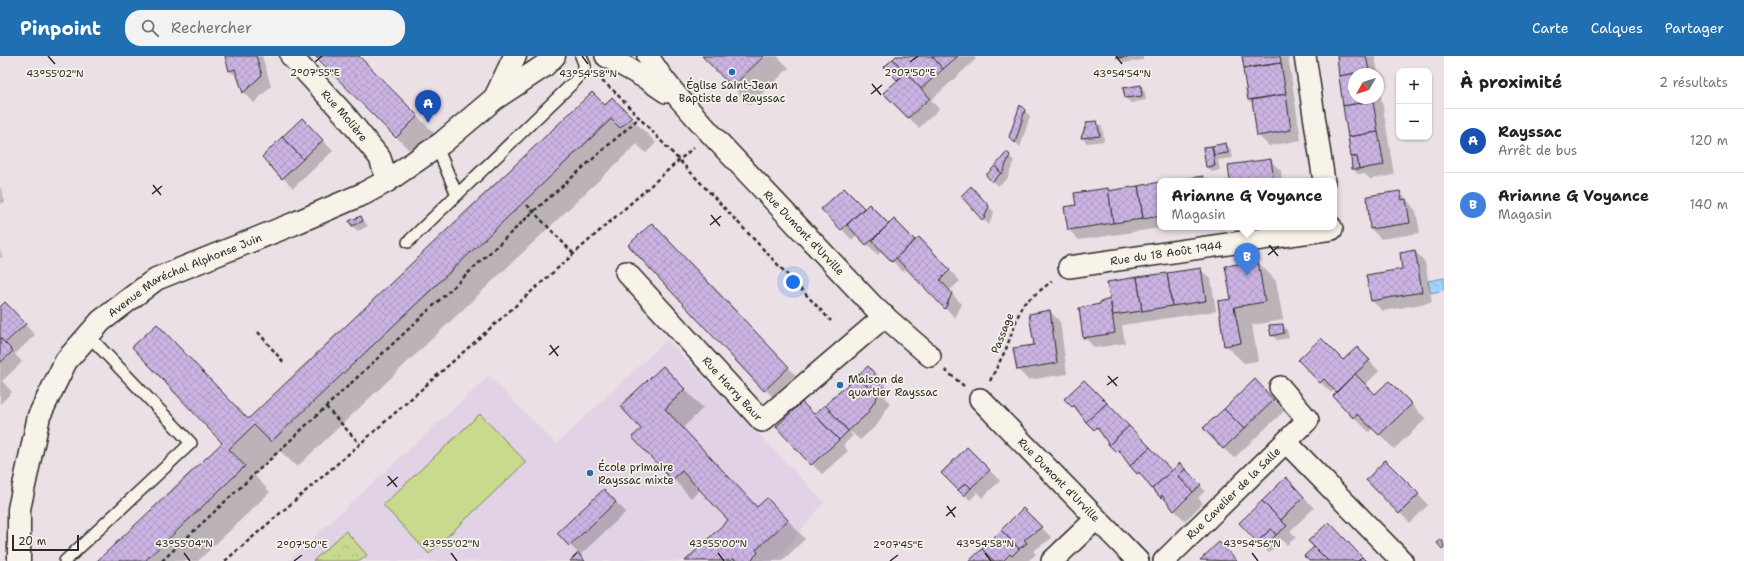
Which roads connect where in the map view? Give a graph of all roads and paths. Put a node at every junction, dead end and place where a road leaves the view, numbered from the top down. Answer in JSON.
{"nodes":[{"id":1,"x":291,"y":56,"type":"edge"},
{"id":2,"x":515,"y":56,"type":"edge"},
{"id":3,"x":554,"y":56,"type":"edge"},
{"id":4,"x":606,"y":56,"type":"edge"},
{"id":5,"x":648,"y":56,"type":"edge"},
{"id":6,"x":1305,"y":56,"type":"edge"},
{"id":7,"x":583,"y":61,"type":"edge"},
{"id":8,"x":494,"y":99,"type":"junction"},
{"id":9,"x":683,"y":104,"type":"junction"},
{"id":10,"x":639,"y":118,"type":"junction"},
{"id":11,"x":710,"y":133,"type":"junction"},
{"id":12,"x":437,"y":147,"type":"junction"},
{"id":13,"x":678,"y":161,"type":"junction"},
{"id":14,"x":1324,"y":178,"type":"edge"},
{"id":15,"x":387,"y":181,"type":"junction"},
{"id":16,"x":457,"y":195,"type":"junction"},
{"id":17,"x":527,"y":205,"type":"dead end"},
{"id":18,"x":534,"y":212,"type":"junction"},
{"id":19,"x":1332,"y":230,"type":"edge"},
{"id":20,"x":408,"y":242,"type":"dead end"},
{"id":21,"x":574,"y":253,"type":"junction"},
{"id":22,"x":1069,"y":267,"type":"joint"},
{"id":23,"x":626,"y":272,"type":"dead end"},
{"id":24,"x":885,"y":316,"type":"junction"},
{"id":25,"x":831,"y":321,"type":"dead end"},
{"id":26,"x":258,"y":332,"type":"dead end"},
{"id":27,"x":88,"y":335,"type":"junction"},
{"id":28,"x":930,"y":356,"type":"joint"},
{"id":29,"x":284,"y":363,"type":"dead end"},
{"id":30,"x":1280,"y":387,"type":"dead end"},
{"id":31,"x":980,"y":399,"type":"junction"},
{"id":32,"x":326,"y":407,"type":"junction"},
{"id":33,"x":1286,"y":442,"type":"junction"},
{"id":34,"x":360,"y":444,"type":"junction"},
{"id":35,"x":1096,"y":519,"type":"junction"},
{"id":36,"x":19,"y":561,"type":"edge"},
{"id":37,"x":65,"y":561,"type":"edge"},
{"id":38,"x":162,"y":561,"type":"edge"},
{"id":39,"x":225,"y":561,"type":"edge"},
{"id":40,"x":1052,"y":561,"type":"edge"},
{"id":41,"x":1138,"y":561,"type":"edge"},
{"id":42,"x":1164,"y":561,"type":"edge"},
{"id":43,"x":1402,"y":561,"type":"edge"}],
"edges":[{"from":1,"to":15,"type":"street","name":"Rue Molière"},
{"from":2,"to":8,"type":"street","name":"Avenue Maréchal Alphonse Juin"},
{"from":3,"to":8,"type":"street","name":"Avenue Maréchal Alphonse Juin"},
{"from":4,"to":9,"type":"street","name":"Rue Dumont d'Urville"},
{"from":5,"to":9,"type":"street","name":"Rue Dumont d'Urville"},
{"from":6,"to":14,"type":"street"},
{"from":7,"to":10,"type":"path"},
{"from":7,"to":16,"type":"lane"},
{"from":8,"to":12,"type":"street","name":"Avenue Maréchal Alphonse Juin"},
{"from":9,"to":11,"type":"street","name":"Rue Dumont d'Urville"},
{"from":10,"to":13,"type":"path"},
{"from":10,"to":18,"type":"path"},
{"from":11,"to":13,"type":"path"},
{"from":11,"to":24,"type":"street","name":"Rue Dumont d'Urville"},
{"from":12,"to":15,"type":"street","name":"Avenue Maréchal Alphonse Juin"},
{"from":12,"to":16,"type":"lane"},
{"from":13,"to":21,"type":"path"},
{"from":13,"to":25,"type":"path"},
{"from":15,"to":27,"type":"street","name":"Avenue Maréchal Alphonse Juin"},
{"from":16,"to":20,"type":"lane"},
{"from":17,"to":18,"type":"path"},
{"from":18,"to":21,"type":"path"},
{"from":18,"to":32,"type":"path"},
{"from":19,"to":22,"type":"street","name":"Rue du 18 Août 1944"},
{"from":21,"to":34,"type":"path"},
{"from":22,"to":31,"type":"path","name":"Passage"},
{"from":23,"to":24,"type":"street","name":"Rue Harry Baur"},
{"from":24,"to":28,"type":"street","name":"Rue Dumont d'Urville"},
{"from":26,"to":29,"type":"path"},
{"from":27,"to":36,"type":"street","name":"Avenue Maréchal Alphonse Juin"},
{"from":27,"to":37,"type":"lane"},
{"from":28,"to":31,"type":"path"},
{"from":30,"to":33,"type":"street","name":"Rue Cavelier de la Salle"},
{"from":31,"to":35,"type":"street","name":"Rue Dumont d'Urville"},
{"from":32,"to":34,"type":"path"},
{"from":32,"to":38,"type":"path"},
{"from":33,"to":42,"type":"street","name":"Rue Cavelier de la Salle"},
{"from":33,"to":43,"type":"street","name":"Rue Cavelier de la Salle"},
{"from":34,"to":39,"type":"path"},
{"from":35,"to":40,"type":"street"},
{"from":35,"to":41,"type":"street","name":"Rue Dumont d'Urville"}]}
